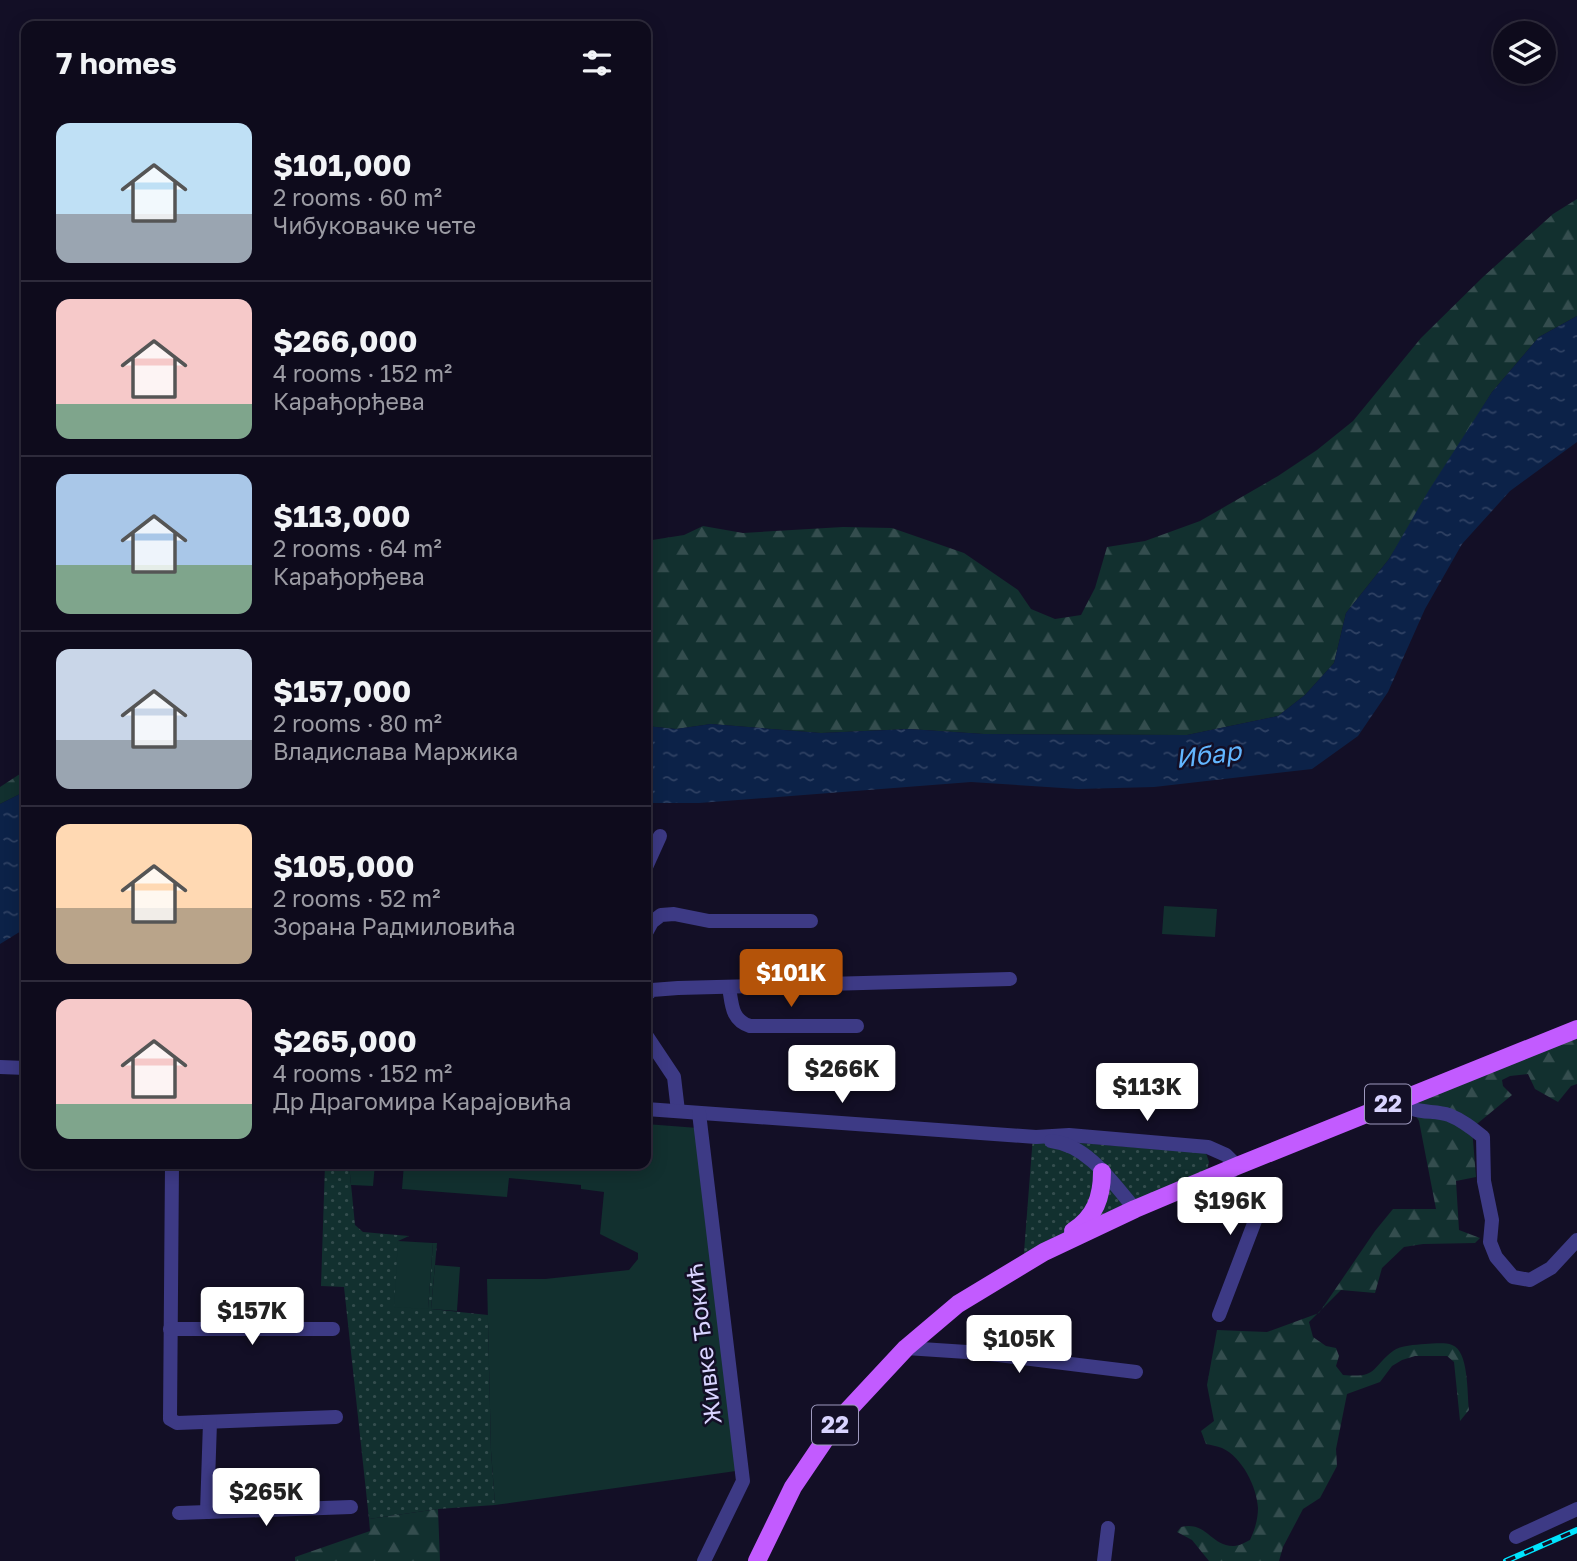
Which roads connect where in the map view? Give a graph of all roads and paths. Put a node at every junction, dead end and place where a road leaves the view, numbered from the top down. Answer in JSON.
{"nodes":[{"id":1,"x":660,"y":836,"type":"dead end"},
{"id":2,"x":651,"y":856,"type":"edge"},
{"id":3,"x":811,"y":921,"type":"dead end"},
{"id":4,"x":651,"y":924,"type":"edge"},
{"id":5,"x":1010,"y":979,"type":"dead end"},
{"id":6,"x":729,"y":987,"type":"junction"},
{"id":7,"x":651,"y":991,"type":"edge"},
{"id":8,"x":857,"y":1026,"type":"dead end"},
{"id":9,"x":1577,"y":1029,"type":"edge"},
{"id":10,"x":651,"y":1042,"type":"edge"},
{"id":11,"x":0,"y":1067,"type":"edge"},
{"id":12,"x":21,"y":1068,"type":"edge"},
{"id":13,"x":1401,"y":1099,"type":"junction"},
{"id":14,"x":651,"y":1109,"type":"edge"},
{"id":15,"x":678,"y":1111,"type":"junction"},
{"id":16,"x":699,"y":1113,"type":"junction"},
{"id":17,"x":1036,"y":1137,"type":"junction"},
{"id":18,"x":1230,"y":1163,"type":"junction"},
{"id":19,"x":173,"y":1169,"type":"edge"},
{"id":20,"x":1102,"y":1172,"type":"junction"},
{"id":21,"x":1135,"y":1209,"type":"junction"},
{"id":22,"x":1577,"y":1240,"type":"edge"},
{"id":23,"x":1044,"y":1252,"type":"junction"},
{"id":24,"x":1219,"y":1315,"type":"dead end"},
{"id":25,"x":170,"y":1329,"type":"junction"},
{"id":26,"x":333,"y":1329,"type":"dead end"},
{"id":27,"x":906,"y":1348,"type":"junction"},
{"id":28,"x":1136,"y":1372,"type":"dead end"},
{"id":29,"x":336,"y":1416,"type":"dead end"},
{"id":30,"x":210,"y":1422,"type":"junction"},
{"id":31,"x":351,"y":1507,"type":"dead end"},
{"id":32,"x":1577,"y":1509,"type":"edge"},
{"id":33,"x":207,"y":1512,"type":"junction"},
{"id":34,"x":179,"y":1513,"type":"dead end"},
{"id":35,"x":1108,"y":1528,"type":"dead end"},
{"id":36,"x":1516,"y":1537,"type":"dead end"},
{"id":37,"x":704,"y":1561,"type":"edge"},
{"id":38,"x":757,"y":1561,"type":"edge"},
{"id":39,"x":1104,"y":1561,"type":"edge"}],
"edges":[{"from":1,"to":2,"type":"street"},
{"from":3,"to":4,"type":"street"},
{"from":5,"to":6,"type":"street"},
{"from":6,"to":7,"type":"street"},
{"from":6,"to":8,"type":"street"},
{"from":9,"to":13,"type":"main road","number":"22"},
{"from":10,"to":15,"type":"street"},
{"from":11,"to":12,"type":"street"},
{"from":13,"to":18,"type":"main road","number":"22"},
{"from":13,"to":22,"type":"street"},
{"from":14,"to":15,"type":"street"},
{"from":15,"to":16,"type":"street"},
{"from":16,"to":17,"type":"street"},
{"from":16,"to":37,"type":"street","name":"Живке Ђокић"},
{"from":17,"to":18,"type":"street"},
{"from":17,"to":20,"type":"street"},
{"from":18,"to":21,"type":"main road","number":"22"},
{"from":18,"to":24,"type":"street"},
{"from":19,"to":25,"type":"street"},
{"from":20,"to":21,"type":"street"},
{"from":20,"to":23,"type":"main road"},
{"from":21,"to":23,"type":"main road","number":"22"},
{"from":23,"to":27,"type":"main road","number":"22"},
{"from":25,"to":26,"type":"street"},
{"from":25,"to":30,"type":"street"},
{"from":27,"to":28,"type":"street"},
{"from":27,"to":38,"type":"main road","number":"22"},
{"from":29,"to":30,"type":"street"},
{"from":30,"to":33,"type":"street"},
{"from":31,"to":33,"type":"street"},
{"from":32,"to":36,"type":"street"},
{"from":33,"to":34,"type":"street"},
{"from":35,"to":39,"type":"street"}]}
